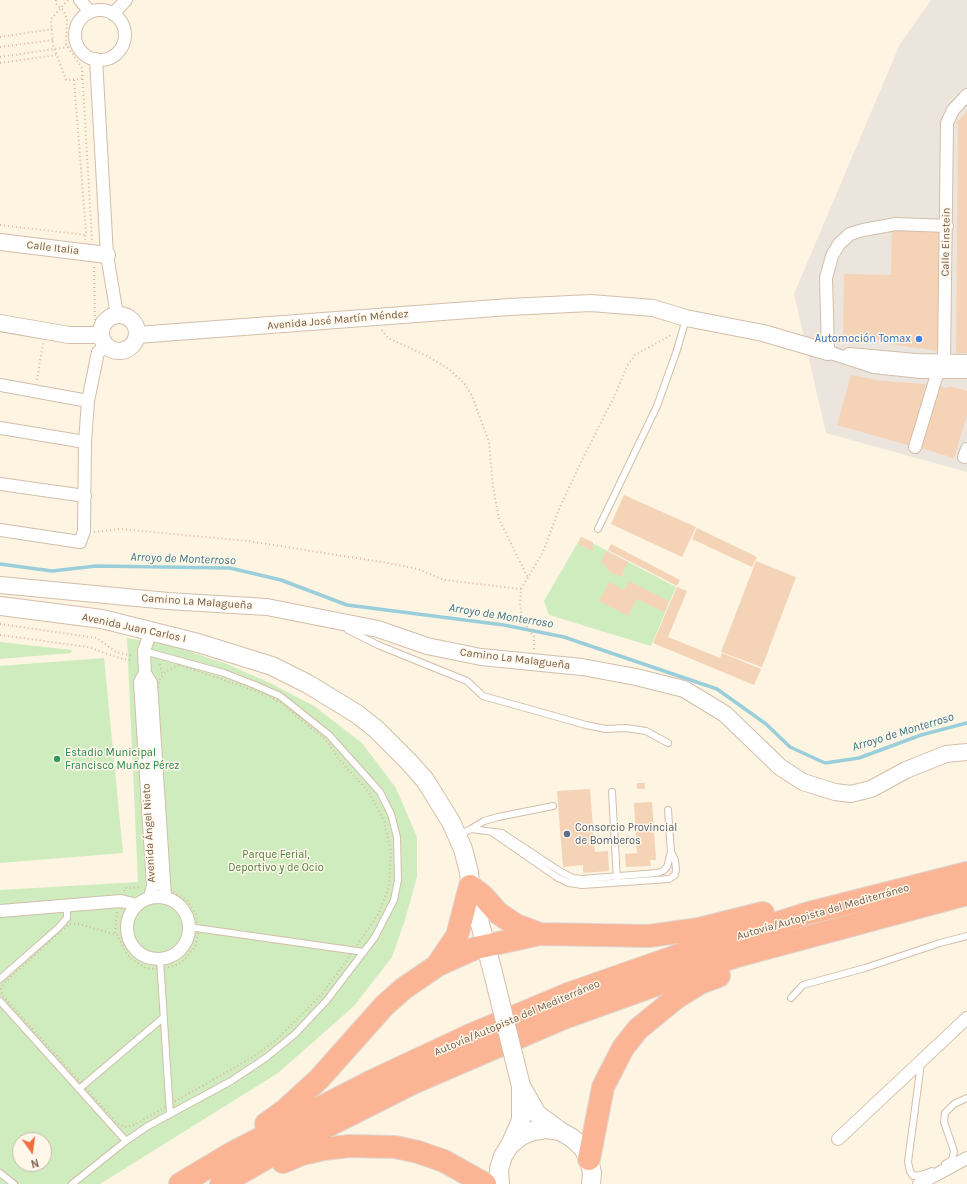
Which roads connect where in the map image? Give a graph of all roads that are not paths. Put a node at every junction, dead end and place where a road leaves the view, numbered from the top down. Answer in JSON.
{"nodes":[{"id":1,"x":80,"y":0,"type":"edge"},
{"id":2,"x":126,"y":0,"type":"edge"},
{"id":3,"x":90,"y":12,"type":"junction"},
{"id":4,"x":113,"y":14,"type":"junction"},
{"id":5,"x":96,"y":59,"type":"junction"},
{"id":6,"x":967,"y":96,"type":"edge"},
{"id":7,"x":947,"y":226,"type":"junction"},
{"id":8,"x":0,"y":242,"type":"edge"},
{"id":9,"x":95,"y":253,"type":"junction"},
{"id":10,"x":117,"y":315,"type":"junction"},
{"id":11,"x":0,"y":323,"type":"edge"},
{"id":12,"x":685,"y":323,"type":"junction"},
{"id":13,"x":137,"y":335,"type":"junction"},
{"id":14,"x":101,"y":339,"type":"junction"},
{"id":15,"x":828,"y":352,"type":"junction"},
{"id":16,"x":944,"y":361,"type":"junction"},
{"id":17,"x":967,"y":361,"type":"edge"},
{"id":18,"x":891,"y":370,"type":"junction"},
{"id":19,"x":938,"y":372,"type":"junction"},
{"id":20,"x":967,"y":372,"type":"edge"},
{"id":21,"x":0,"y":384,"type":"edge"},
{"id":22,"x":88,"y":401,"type":"junction"},
{"id":23,"x":0,"y":428,"type":"edge"},
{"id":24,"x":85,"y":442,"type":"junction"},
{"id":25,"x":915,"y":447,"type":"dead end"},
{"id":26,"x":0,"y":484,"type":"edge"},
{"id":27,"x":85,"y":496,"type":"junction"},
{"id":28,"x":598,"y":529,"type":"dead end"},
{"id":29,"x":0,"y":530,"type":"edge"},
{"id":30,"x":0,"y":585,"type":"edge"},
{"id":31,"x":0,"y":606,"type":"edge"},
{"id":32,"x":346,"y":623,"type":"junction"},
{"id":33,"x":151,"y":630,"type":"junction"},
{"id":34,"x":144,"y":661,"type":"junction"},
{"id":35,"x":668,"y":743,"type":"dead end"},
{"id":36,"x":967,"y":752,"type":"edge"},
{"id":37,"x":612,"y":792,"type":"dead end"},
{"id":38,"x":553,"y":806,"type":"dead end"},
{"id":39,"x":668,"y":810,"type":"dead end"},
{"id":40,"x":460,"y":835,"type":"junction"},
{"id":41,"x":671,"y":852,"type":"junction"},
{"id":42,"x":967,"y":873,"type":"edge"},
{"id":43,"x":617,"y":880,"type":"junction"},
{"id":44,"x":470,"y":886,"type":"junction"},
{"id":45,"x":967,"y":894,"type":"edge"},
{"id":46,"x":150,"y":897,"type":"junction"},
{"id":47,"x":165,"y":897,"type":"junction"},
{"id":48,"x":861,"y":899,"type":"junction"},
{"id":49,"x":137,"y":904,"type":"junction"},
{"id":50,"x":67,"y":906,"type":"junction"},
{"id":51,"x":0,"y":911,"type":"edge"},
{"id":52,"x":194,"y":927,"type":"junction"},
{"id":53,"x":540,"y":934,"type":"junction"},
{"id":54,"x":967,"y":936,"type":"edge"},
{"id":55,"x":790,"y":942,"type":"junction"},
{"id":56,"x":486,"y":945,"type":"junction"},
{"id":57,"x":364,"y":952,"type":"junction"},
{"id":58,"x":161,"y":964,"type":"junction"},
{"id":59,"x":438,"y":965,"type":"junction"},
{"id":60,"x":0,"y":979,"type":"edge"},
{"id":61,"x":791,"y":998,"type":"dead end"},
{"id":62,"x":0,"y":1001,"type":"edge"},
{"id":63,"x":164,"y":1017,"type":"junction"},
{"id":64,"x":967,"y":1018,"type":"edge"},
{"id":65,"x":921,"y":1061,"type":"junction"},
{"id":66,"x":521,"y":1086,"type":"junction"},
{"id":67,"x":81,"y":1087,"type":"junction"},
{"id":68,"x":967,"y":1098,"type":"edge"},
{"id":69,"x":170,"y":1114,"type":"junction"},
{"id":70,"x":560,"y":1131,"type":"junction"},
{"id":71,"x":838,"y":1139,"type":"dead end"},
{"id":72,"x":126,"y":1141,"type":"junction"},
{"id":73,"x":510,"y":1145,"type":"junction"},
{"id":74,"x":232,"y":1153,"type":"junction"},
{"id":75,"x":967,"y":1158,"type":"edge"},
{"id":76,"x":589,"y":1159,"type":"junction"},
{"id":77,"x":0,"y":1173,"type":"edge"},
{"id":78,"x":14,"y":1184,"type":"edge"},
{"id":79,"x":72,"y":1184,"type":"edge"},
{"id":80,"x":180,"y":1184,"type":"edge"},
{"id":81,"x":222,"y":1184,"type":"edge"},
{"id":82,"x":485,"y":1184,"type":"edge"},
{"id":83,"x":500,"y":1184,"type":"edge"},
{"id":84,"x":591,"y":1184,"type":"edge"},
{"id":85,"x":919,"y":1184,"type":"edge"}],
"edges":[{"from":1,"to":3,"type":"street"},
{"from":2,"to":4,"type":"street"},
{"from":3,"to":4,"type":"street"},
{"from":3,"to":5,"type":"street"},
{"from":4,"to":5,"type":"street"},
{"from":5,"to":9,"type":"street"},
{"from":6,"to":7,"type":"street","name":"Calle Einstein"},
{"from":7,"to":15,"type":"street"},
{"from":7,"to":16,"type":"street","name":"Calle Einstein"},
{"from":8,"to":9,"type":"street","name":"Calle Italia"},
{"from":9,"to":10,"type":"street"},
{"from":10,"to":13,"type":"street"},
{"from":10,"to":14,"type":"street"},
{"from":11,"to":14,"type":"street"},
{"from":12,"to":13,"type":"street","name":"Avenida José Martín Méndez"},
{"from":12,"to":15,"type":"street","name":"Avenida José Martín Méndez"},
{"from":12,"to":28,"type":"lane"},
{"from":13,"to":14,"type":"street"},
{"from":14,"to":22,"type":"street"},
{"from":15,"to":16,"type":"street","name":"Avenida José Martín Méndez"},
{"from":15,"to":18,"type":"street","name":"Avenida José Martín Méndez"},
{"from":16,"to":17,"type":"street","name":"Avenida José Martín Méndez"},
{"from":16,"to":18,"type":"street","name":"Avenida José Martín Méndez"},
{"from":18,"to":19,"type":"street","name":"Avenida José Martín Méndez"},
{"from":19,"to":20,"type":"street","name":"Avenida José Martín Méndez"},
{"from":19,"to":25,"type":"street"},
{"from":21,"to":22,"type":"street"},
{"from":22,"to":24,"type":"street"},
{"from":23,"to":24,"type":"street"},
{"from":24,"to":27,"type":"street"},
{"from":26,"to":27,"type":"street"},
{"from":27,"to":29,"type":"street"},
{"from":30,"to":32,"type":"street","name":"Camino La Malagueña"},
{"from":31,"to":33,"type":"main road","name":"Avenida Juan Carlos I"},
{"from":32,"to":35,"type":"lane"},
{"from":32,"to":36,"type":"street","name":"Camino La Malagueña"},
{"from":33,"to":34,"type":"street","name":"Avenida Ángel Nieto"},
{"from":33,"to":40,"type":"main road","name":"Avenida Juan Carlos I"},
{"from":34,"to":46,"type":"street","name":"Avenida Ángel Nieto"},
{"from":34,"to":47,"type":"street","name":"Avenida Ángel Nieto"},
{"from":34,"to":57,"type":"lane"},
{"from":37,"to":43,"type":"lane"},
{"from":38,"to":40,"type":"lane"},
{"from":39,"to":41,"type":"lane"},
{"from":40,"to":43,"type":"lane"},
{"from":40,"to":44,"type":"main road","name":"Avenida Juan Carlos I"},
{"from":41,"to":43,"type":"lane"},
{"from":41,"to":43,"type":"lane"},
{"from":42,"to":48,"type":"highway","name":"Autovía/Autopista del Mediterráneo"},
{"from":44,"to":53,"type":"highway"},
{"from":44,"to":56,"type":"main road","name":"Avenida Juan Carlos I"},
{"from":44,"to":59,"type":"highway"},
{"from":45,"to":55,"type":"highway","name":"Autovía/Autopista del Mediterráneo"},
{"from":46,"to":47,"type":"street"},
{"from":46,"to":49,"type":"street"},
{"from":47,"to":52,"type":"street"},
{"from":48,"to":53,"type":"highway"},
{"from":48,"to":74,"type":"highway","name":"Autovía/Autopista del Mediterráneo"},
{"from":49,"to":50,"type":"street"},
{"from":49,"to":58,"type":"street"},
{"from":50,"to":51,"type":"street"},
{"from":50,"to":60,"type":"lane"},
{"from":52,"to":57,"type":"lane"},
{"from":52,"to":58,"type":"street"},
{"from":53,"to":56,"type":"highway"},
{"from":54,"to":61,"type":"lane"},
{"from":55,"to":76,"type":"highway"},
{"from":55,"to":81,"type":"highway","name":"Autovía/Autopista del Mediterráneo"},
{"from":56,"to":59,"type":"highway"},
{"from":56,"to":66,"type":"main road","name":"Avenida Juan Carlos I","bridge":true},
{"from":57,"to":69,"type":"lane"},
{"from":58,"to":63,"type":"lane"},
{"from":59,"to":74,"type":"highway"},
{"from":62,"to":67,"type":"lane"},
{"from":63,"to":67,"type":"lane"},
{"from":63,"to":69,"type":"lane"},
{"from":64,"to":65,"type":"street"},
{"from":65,"to":68,"type":"lane"},
{"from":65,"to":71,"type":"street"},
{"from":66,"to":70,"type":"main road"},
{"from":66,"to":73,"type":"main road"},
{"from":67,"to":72,"type":"lane"},
{"from":69,"to":72,"type":"lane"},
{"from":70,"to":73,"type":"main road"},
{"from":70,"to":76,"type":"main road"},
{"from":72,"to":79,"type":"lane"},
{"from":73,"to":83,"type":"main road"},
{"from":74,"to":80,"type":"highway","name":"Autovía/Autopista del Mediterráneo"},
{"from":75,"to":85,"type":"street"},
{"from":76,"to":84,"type":"main road"},
{"from":77,"to":78,"type":"lane"},
{"from":81,"to":82,"type":"highway"}]}
